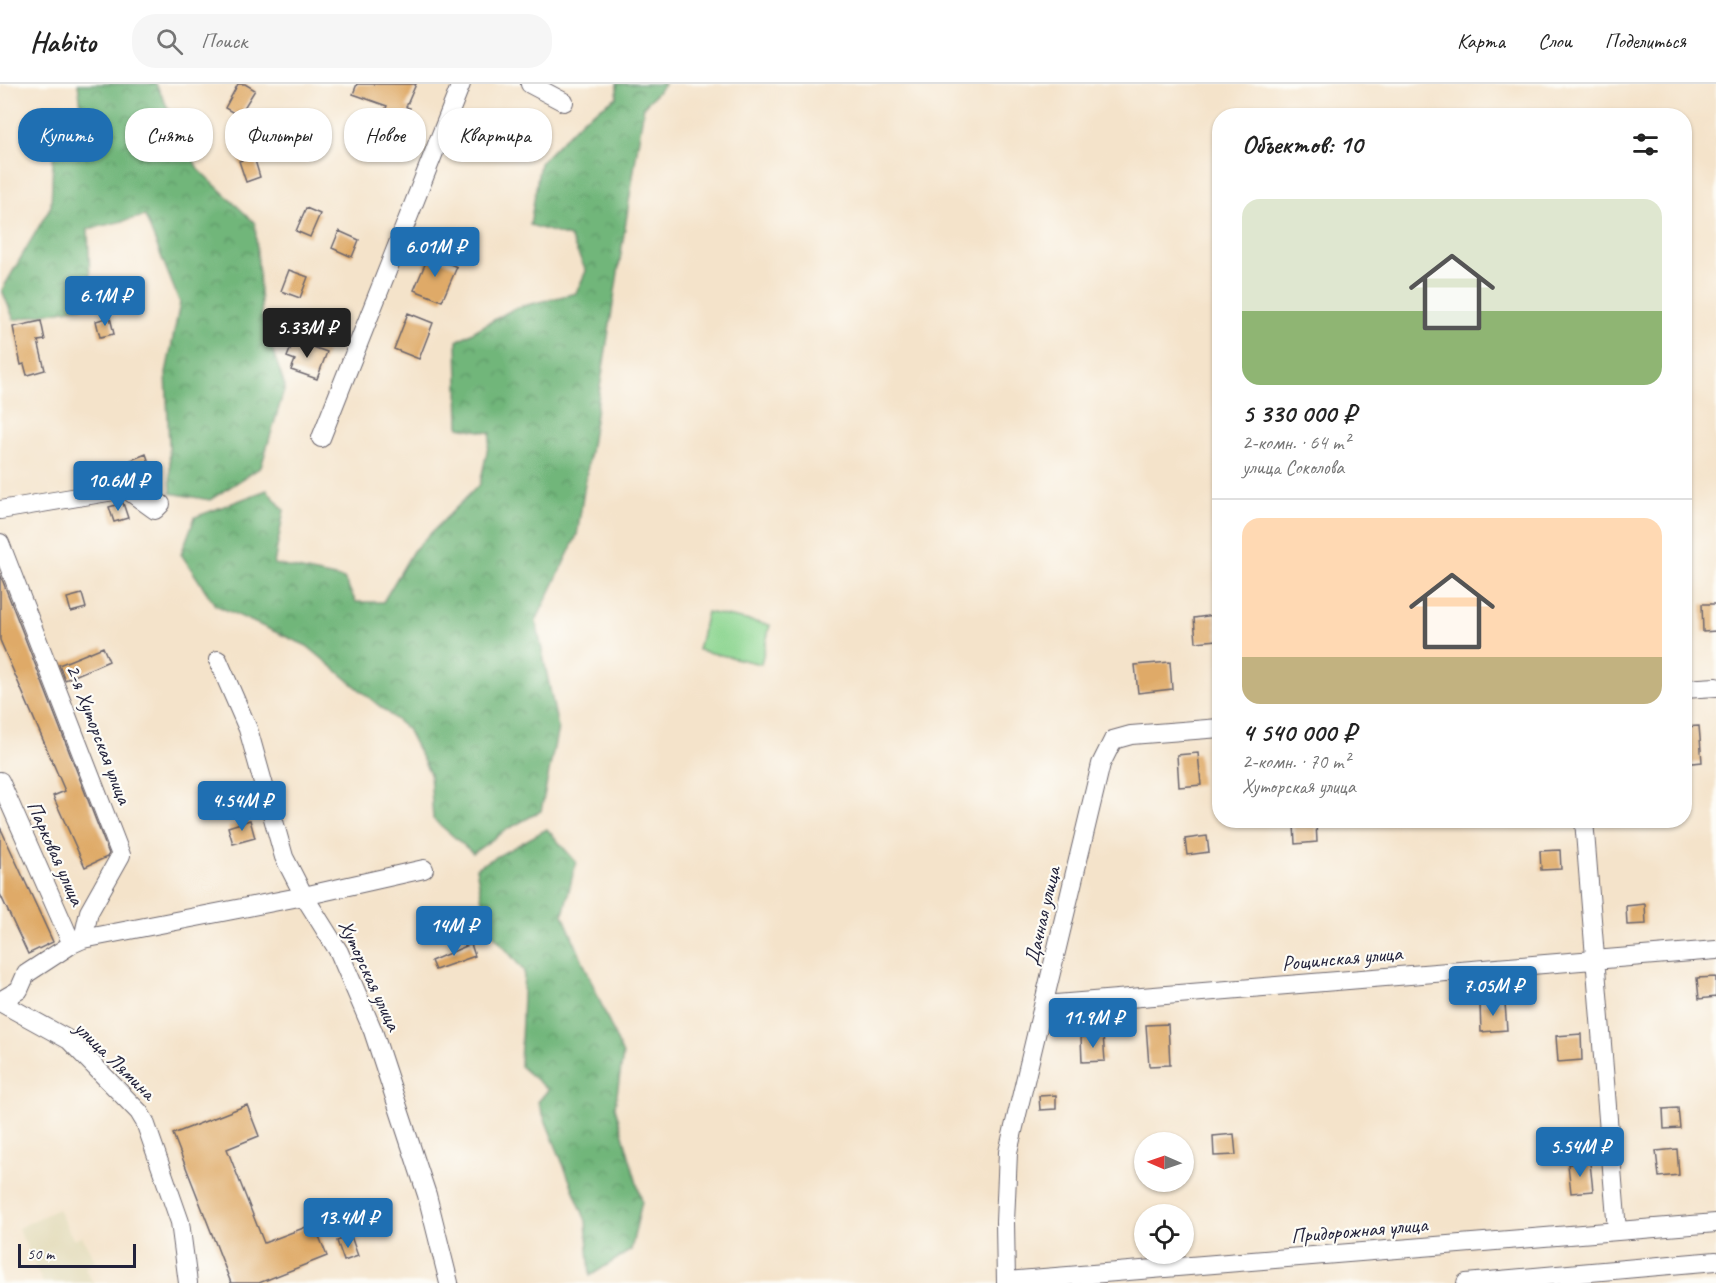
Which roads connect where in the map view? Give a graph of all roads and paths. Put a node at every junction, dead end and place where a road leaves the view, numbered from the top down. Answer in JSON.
{"nodes":[{"id":1,"x":461,"y":84,"type":"edge"},
{"id":2,"x":530,"y":84,"type":"edge"},
{"id":3,"x":564,"y":102,"type":"dead end"},
{"id":4,"x":321,"y":438,"type":"dead end"},
{"id":5,"x":161,"y":504,"type":"dead end"},
{"id":6,"x":0,"y":510,"type":"edge"},
{"id":7,"x":0,"y":543,"type":"edge"},
{"id":8,"x":218,"y":660,"type":"dead end"},
{"id":9,"x":1716,"y":687,"type":"edge"},
{"id":10,"x":1692,"y":688,"type":"edge"},
{"id":11,"x":1212,"y":729,"type":"edge"},
{"id":12,"x":0,"y":781,"type":"edge"},
{"id":13,"x":1585,"y":828,"type":"edge"},
{"id":14,"x":424,"y":869,"type":"dead end"},
{"id":15,"x":304,"y":896,"type":"junction"},
{"id":16,"x":77,"y":941,"type":"junction"},
{"id":17,"x":1716,"y":950,"type":"edge"},
{"id":18,"x":1596,"y":960,"type":"junction"},
{"id":19,"x":0,"y":1002,"type":"edge"},
{"id":20,"x":1044,"y":1005,"type":"junction"},
{"id":21,"x":1716,"y":1223,"type":"edge"},
{"id":22,"x":1617,"y":1231,"type":"junction"},
{"id":23,"x":1716,"y":1261,"type":"edge"},
{"id":24,"x":1629,"y":1277,"type":"edge"},
{"id":25,"x":1006,"y":1282,"type":"edge"},
{"id":26,"x":188,"y":1283,"type":"edge"},
{"id":27,"x":449,"y":1283,"type":"edge"},
{"id":28,"x":1466,"y":1283,"type":"edge"}],
"edges":[{"from":1,"to":4,"type":"street"},
{"from":2,"to":3,"type":"street"},
{"from":5,"to":6,"type":"street"},
{"from":7,"to":16,"type":"street","name":"2-я Хуторская улица"},
{"from":8,"to":15,"type":"street","name":"Хуторская улица"},
{"from":9,"to":10,"type":"street"},
{"from":11,"to":20,"type":"street","name":"Дачная улица"},
{"from":12,"to":16,"type":"street","name":"Парковая улица"},
{"from":13,"to":18,"type":"street"},
{"from":14,"to":15,"type":"street"},
{"from":15,"to":16,"type":"street"},
{"from":15,"to":27,"type":"street","name":"Хуторская улица"},
{"from":16,"to":19,"type":"street"},
{"from":17,"to":18,"type":"street","name":"Рощинская улица"},
{"from":18,"to":20,"type":"street","name":"Рощинская улица"},
{"from":18,"to":22,"type":"street"},
{"from":19,"to":26,"type":"street","name":"улица Лямина"},
{"from":20,"to":25,"type":"street","name":"Дачная улица"},
{"from":21,"to":22,"type":"street","name":"Придорожная улица"},
{"from":22,"to":25,"type":"street","name":"Придорожная улица"},
{"from":23,"to":24,"type":"street"},
{"from":24,"to":28,"type":"street"}]}
